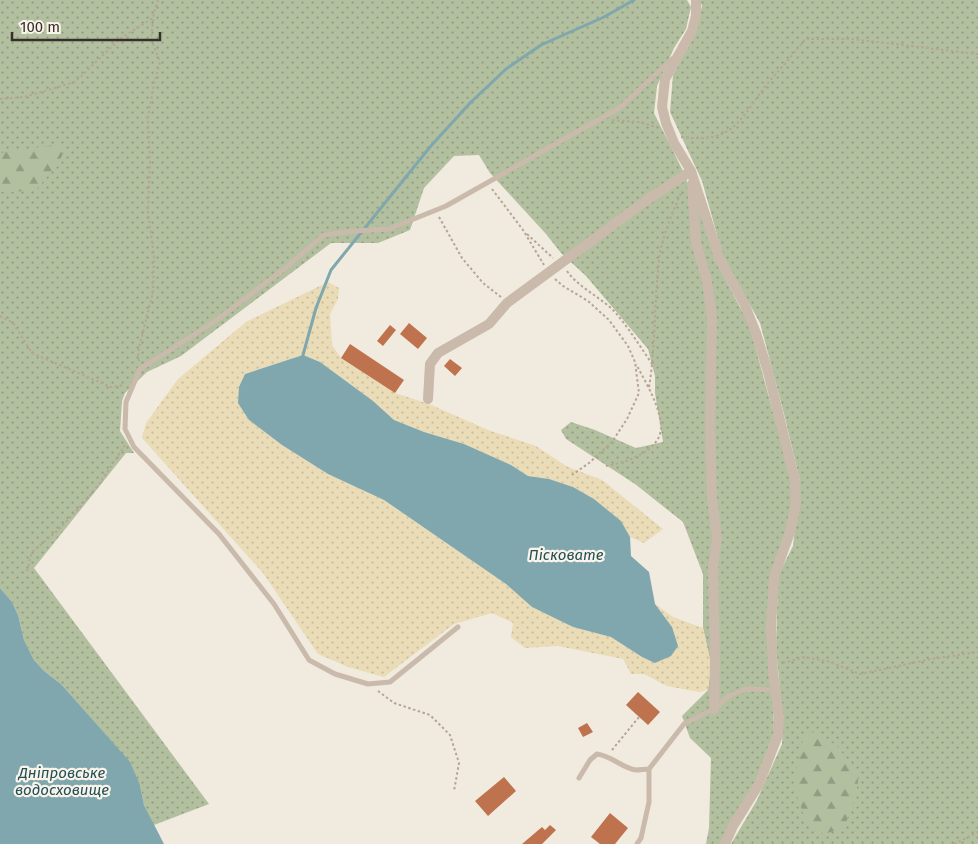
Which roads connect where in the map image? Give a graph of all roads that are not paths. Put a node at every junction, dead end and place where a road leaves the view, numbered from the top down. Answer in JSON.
{"nodes":[{"id":1,"x":696,"y":0,"type":"edge"},
{"id":2,"x":679,"y":53,"type":"junction"},
{"id":3,"x":692,"y":171,"type":"junction"},
{"id":4,"x":428,"y":399,"type":"dead end"},
{"id":5,"x":458,"y":628,"type":"dead end"},
{"id":6,"x":775,"y":690,"type":"junction"},
{"id":7,"x":714,"y":709,"type":"junction"},
{"id":8,"x":649,"y":769,"type":"junction"},
{"id":9,"x":579,"y":778,"type":"dead end"},
{"id":10,"x":637,"y":844,"type":"edge"},
{"id":11,"x":725,"y":844,"type":"edge"}],
"edges":[{"from":1,"to":2,"type":"street"},
{"from":2,"to":3,"type":"street"},
{"from":2,"to":5,"type":"lane"},
{"from":3,"to":4,"type":"street"},
{"from":3,"to":6,"type":"street"},
{"from":3,"to":7,"type":"street"},
{"from":6,"to":7,"type":"lane"},
{"from":6,"to":11,"type":"street"},
{"from":7,"to":8,"type":"lane"},
{"from":8,"to":9,"type":"lane"},
{"from":8,"to":10,"type":"lane"}]}
